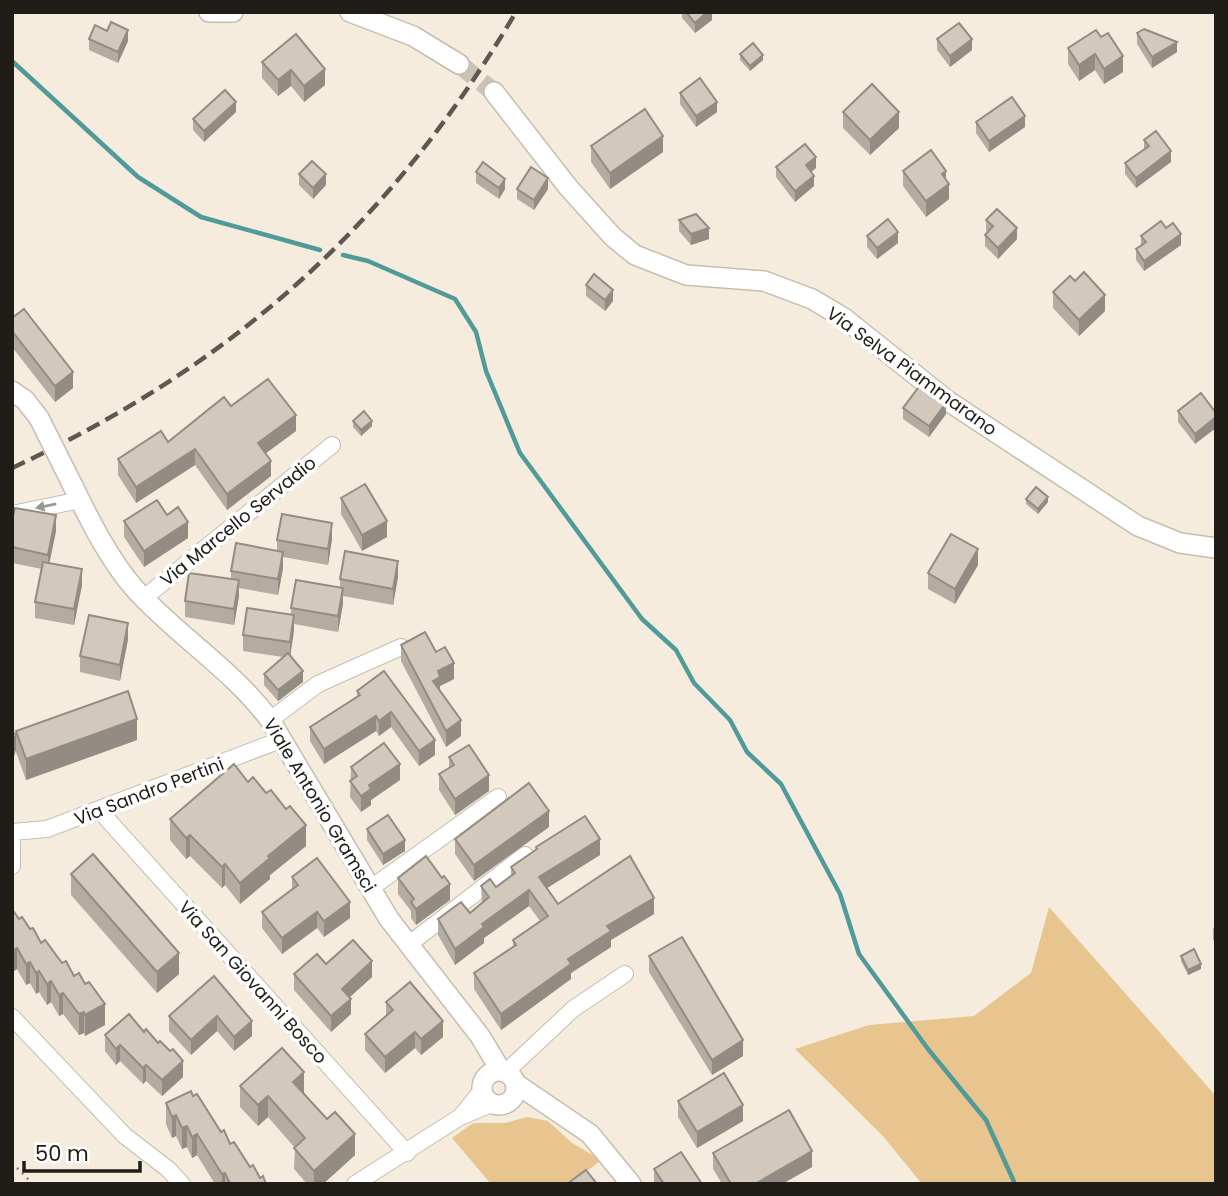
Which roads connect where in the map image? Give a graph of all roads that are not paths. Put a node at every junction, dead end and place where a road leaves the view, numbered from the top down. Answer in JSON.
{"nodes":[{"id":1,"x":209,"y":12,"type":"edge"},
{"id":2,"x":233,"y":12,"type":"edge"},
{"id":3,"x":350,"y":12,"type":"edge"},
{"id":4,"x":459,"y":64,"type":"tunnel mouth"},
{"id":5,"x":494,"y":92,"type":"tunnel mouth"},
{"id":6,"x":12,"y":391,"type":"edge"},
{"id":7,"x":332,"y":444,"type":"dead end"},
{"id":8,"x":76,"y":493,"type":"junction"},
{"id":9,"x":12,"y":514,"type":"edge"},
{"id":10,"x":1216,"y":548,"type":"edge"},
{"id":11,"x":144,"y":598,"type":"junction"},
{"id":12,"x":401,"y":647,"type":"edge"},
{"id":13,"x":270,"y":720,"type":"junction"},
{"id":14,"x":283,"y":739,"type":"junction"},
{"id":15,"x":498,"y":797,"type":"dead end"},
{"id":16,"x":99,"y":810,"type":"junction"},
{"id":17,"x":12,"y":832,"type":"edge"},
{"id":18,"x":525,"y":855,"type":"edge"},
{"id":19,"x":12,"y":866,"type":"edge"},
{"id":20,"x":371,"y":888,"type":"junction"},
{"id":21,"x":408,"y":945,"type":"junction"},
{"id":22,"x":625,"y":974,"type":"dead end"},
{"id":23,"x":12,"y":1017,"type":"edge"},
{"id":24,"x":500,"y":1085,"type":"junction"},
{"id":25,"x":407,"y":1153,"type":"junction"},
{"id":26,"x":182,"y":1184,"type":"edge"},
{"id":27,"x":355,"y":1184,"type":"edge"},
{"id":28,"x":631,"y":1184,"type":"edge"}],
"edges":[{"from":1,"to":2,"type":"street"},
{"from":3,"to":4,"type":"street"},
{"from":5,"to":10,"type":"street","name":"Via Selva Piammarano"},
{"from":6,"to":8,"type":"street","name":"Viale Antonio Gramsci","bridge":true},
{"from":7,"to":11,"type":"street","name":"Via Marcello Servadio"},
{"from":8,"to":9,"type":"street","one_way":true},
{"from":8,"to":11,"type":"street","name":"Viale Antonio Gramsci"},
{"from":11,"to":13,"type":"street","name":"Viale Antonio Gramsci"},
{"from":12,"to":13,"type":"street"},
{"from":13,"to":14,"type":"street","name":"Viale Antonio Gramsci"},
{"from":14,"to":16,"type":"street","name":"Via Sandro Pertini"},
{"from":14,"to":20,"type":"street","name":"Viale Antonio Gramsci"},
{"from":15,"to":20,"type":"street"},
{"from":16,"to":17,"type":"street","name":"Via Sandro Pertini"},
{"from":16,"to":25,"type":"street","name":"Via San Giovanni Bosco"},
{"from":17,"to":19,"type":"street"},
{"from":18,"to":21,"type":"street"},
{"from":20,"to":21,"type":"street","name":"Viale Antonio Gramsci"},
{"from":21,"to":24,"type":"street","name":"Viale Antonio Gramsci"},
{"from":22,"to":24,"type":"street"},
{"from":23,"to":26,"type":"street"},
{"from":24,"to":25,"type":"street"},
{"from":24,"to":28,"type":"street"},
{"from":25,"to":27,"type":"street"}]}
